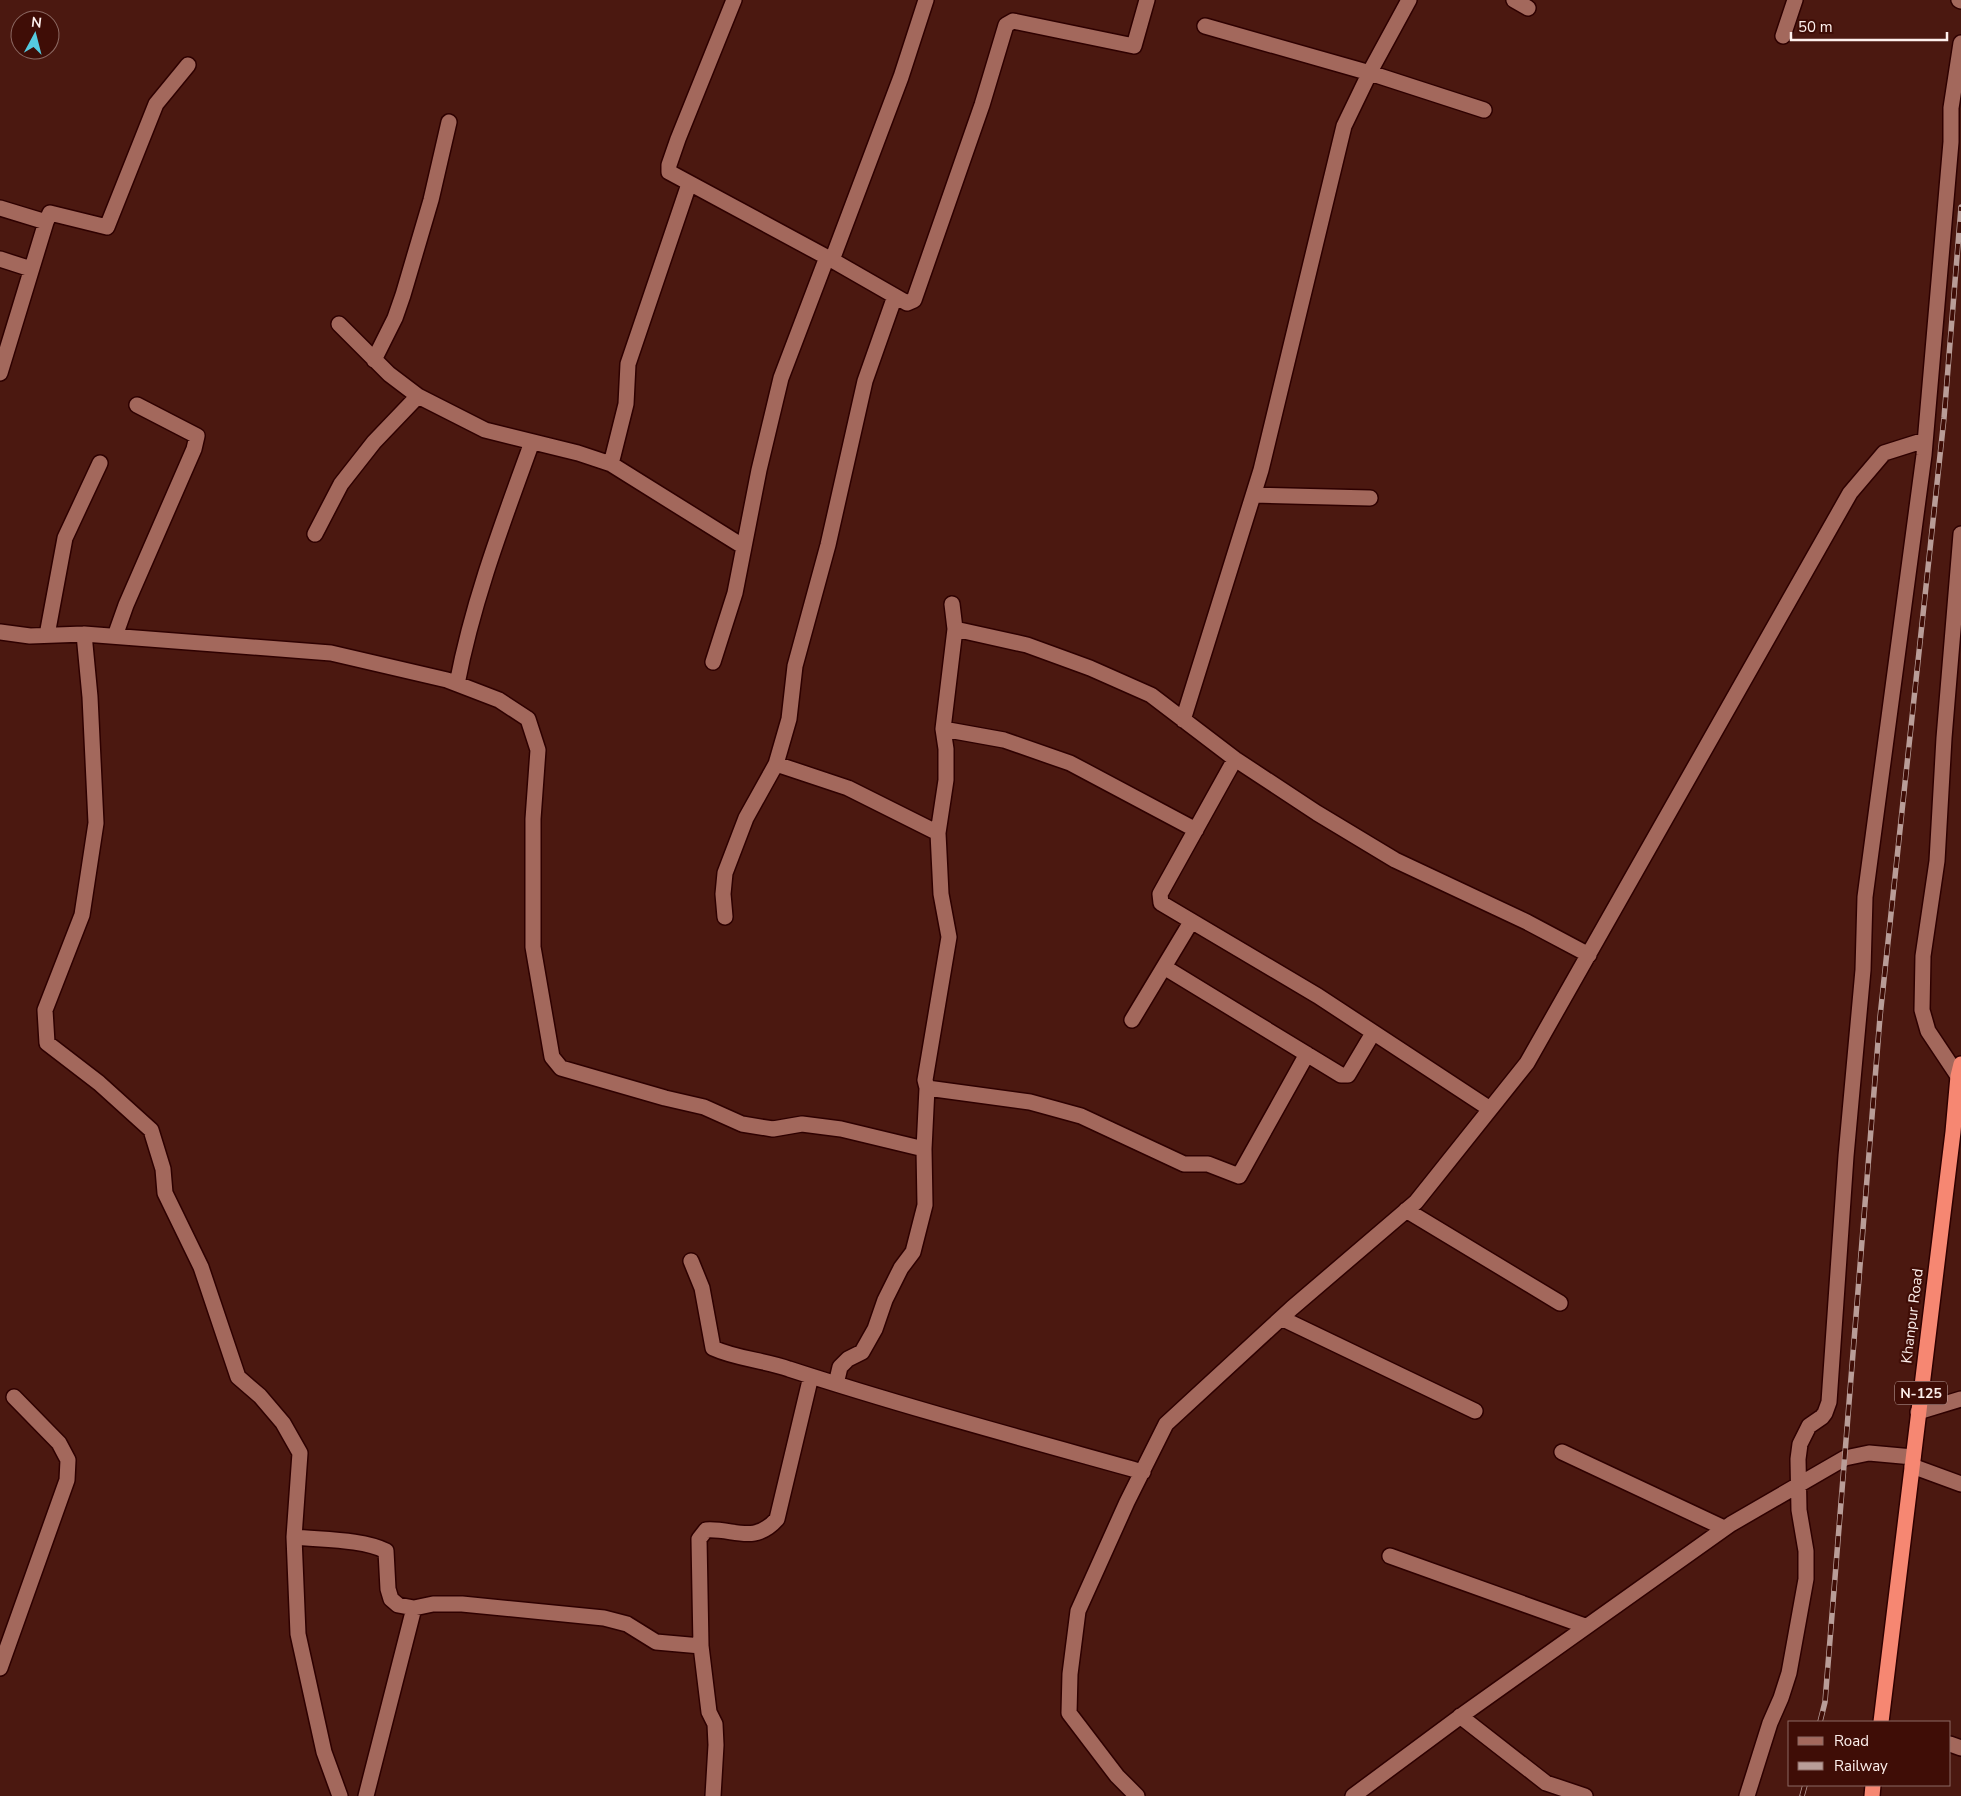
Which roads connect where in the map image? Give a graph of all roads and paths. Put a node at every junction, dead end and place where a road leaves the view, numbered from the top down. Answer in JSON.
{"nodes":[{"id":1,"x":734,"y":0,"type":"edge"},
{"id":2,"x":926,"y":0,"type":"edge"},
{"id":3,"x":1147,"y":0,"type":"edge"},
{"id":4,"x":1409,"y":0,"type":"edge"},
{"id":5,"x":1514,"y":0,"type":"edge"},
{"id":6,"x":1795,"y":0,"type":"edge"},
{"id":7,"x":1528,"y":8,"type":"dead end"},
{"id":8,"x":1205,"y":26,"type":"dead end"},
{"id":9,"x":1783,"y":36,"type":"dead end"},
{"id":10,"x":1961,"y":43,"type":"edge"},
{"id":11,"x":188,"y":65,"type":"dead end"},
{"id":12,"x":1370,"y":73,"type":"junction"},
{"id":13,"x":1484,"y":110,"type":"dead end"},
{"id":14,"x":449,"y":122,"type":"dead end"},
{"id":15,"x":689,"y":184,"type":"junction"},
{"id":16,"x":0,"y":208,"type":"edge"},
{"id":17,"x":46,"y":222,"type":"junction"},
{"id":18,"x":830,"y":258,"type":"junction"},
{"id":19,"x":0,"y":259,"type":"edge"},
{"id":20,"x":31,"y":269,"type":"junction"},
{"id":21,"x":895,"y":296,"type":"junction"},
{"id":22,"x":339,"y":324,"type":"dead end"},
{"id":23,"x":374,"y":360,"type":"junction"},
{"id":24,"x":0,"y":373,"type":"edge"},
{"id":25,"x":418,"y":396,"type":"junction"},
{"id":26,"x":137,"y":406,"type":"dead end"},
{"id":27,"x":1925,"y":440,"type":"junction"},
{"id":28,"x":532,"y":442,"type":"junction"},
{"id":29,"x":100,"y":463,"type":"dead end"},
{"id":30,"x":611,"y":464,"type":"junction"},
{"id":31,"x":1254,"y":495,"type":"junction"},
{"id":32,"x":1370,"y":498,"type":"dead end"},
{"id":33,"x":316,"y":534,"type":"dead end"},
{"id":34,"x":1961,"y":534,"type":"edge"},
{"id":35,"x":744,"y":547,"type":"junction"},
{"id":36,"x":952,"y":604,"type":"dead end"},
{"id":37,"x":955,"y":629,"type":"junction"},
{"id":38,"x":0,"y":632,"type":"edge"},
{"id":39,"x":84,"y":634,"type":"junction"},
{"id":40,"x":47,"y":636,"type":"junction"},
{"id":41,"x":115,"y":636,"type":"junction"},
{"id":42,"x":713,"y":662,"type":"dead end"},
{"id":43,"x":457,"y":684,"type":"junction"},
{"id":44,"x":1183,"y":720,"type":"junction"},
{"id":45,"x":943,"y":729,"type":"junction"},
{"id":46,"x":1235,"y":759,"type":"junction"},
{"id":47,"x":776,"y":764,"type":"junction"},
{"id":48,"x":1196,"y":830,"type":"junction"},
{"id":49,"x":938,"y":833,"type":"junction"},
{"id":50,"x":725,"y":917,"type":"dead end"},
{"id":51,"x":1192,"y":922,"type":"junction"},
{"id":52,"x":1589,"y":954,"type":"junction"},
{"id":53,"x":1164,"y":967,"type":"junction"},
{"id":54,"x":1132,"y":1020,"type":"dead end"},
{"id":55,"x":1373,"y":1033,"type":"junction"},
{"id":56,"x":1307,"y":1054,"type":"junction"},
{"id":57,"x":1959,"y":1070,"type":"edge"},
{"id":58,"x":927,"y":1088,"type":"junction"},
{"id":59,"x":1490,"y":1109,"type":"junction"},
{"id":60,"x":924,"y":1149,"type":"junction"},
{"id":61,"x":1406,"y":1210,"type":"junction"},
{"id":62,"x":691,"y":1261,"type":"dead end"},
{"id":63,"x":1560,"y":1302,"type":"dead end"},
{"id":64,"x":1281,"y":1318,"type":"junction"},
{"id":65,"x":811,"y":1376,"type":"junction"},
{"id":66,"x":836,"y":1384,"type":"junction"},
{"id":67,"x":14,"y":1397,"type":"dead end"},
{"id":68,"x":1961,"y":1399,"type":"edge"},
{"id":69,"x":1475,"y":1411,"type":"dead end"},
{"id":70,"x":1918,"y":1412,"type":"junction"},
{"id":71,"x":1562,"y":1452,"type":"dead end"},
{"id":72,"x":1912,"y":1462,"type":"junction"},
{"id":73,"x":1142,"y":1472,"type":"junction"},
{"id":74,"x":1800,"y":1484,"type":"junction"},
{"id":75,"x":1961,"y":1484,"type":"edge"},
{"id":76,"x":1724,"y":1528,"type":"junction"},
{"id":77,"x":294,"y":1537,"type":"junction"},
{"id":78,"x":1390,"y":1556,"type":"dead end"},
{"id":79,"x":414,"y":1608,"type":"junction"},
{"id":80,"x":1585,"y":1626,"type":"junction"},
{"id":81,"x":701,"y":1646,"type":"junction"},
{"id":82,"x":0,"y":1668,"type":"edge"},
{"id":83,"x":1460,"y":1716,"type":"junction"},
{"id":84,"x":1884,"y":1721,"type":"edge"},
{"id":85,"x":340,"y":1796,"type":"edge"},
{"id":86,"x":366,"y":1796,"type":"edge"},
{"id":87,"x":713,"y":1796,"type":"edge"},
{"id":88,"x":1137,"y":1796,"type":"edge"},
{"id":89,"x":1353,"y":1796,"type":"edge"},
{"id":90,"x":1585,"y":1796,"type":"edge"},
{"id":91,"x":1746,"y":1796,"type":"edge"}],
"edges":[{"from":1,"to":15,"type":"street"},
{"from":2,"to":18,"type":"street"},
{"from":3,"to":21,"type":"street"},
{"from":4,"to":12,"type":"street"},
{"from":5,"to":7,"type":"street"},
{"from":6,"to":9,"type":"street"},
{"from":8,"to":12,"type":"street"},
{"from":10,"to":27,"type":"street"},
{"from":11,"to":17,"type":"street"},
{"from":12,"to":13,"type":"street"},
{"from":12,"to":31,"type":"street"},
{"from":14,"to":23,"type":"street"},
{"from":15,"to":18,"type":"street"},
{"from":15,"to":30,"type":"street"},
{"from":16,"to":17,"type":"street"},
{"from":17,"to":20,"type":"street"},
{"from":18,"to":21,"type":"street"},
{"from":18,"to":35,"type":"street"},
{"from":19,"to":20,"type":"street"},
{"from":20,"to":24,"type":"street"},
{"from":21,"to":47,"type":"street"},
{"from":22,"to":23,"type":"street"},
{"from":23,"to":25,"type":"street"},
{"from":25,"to":28,"type":"street"},
{"from":25,"to":33,"type":"street"},
{"from":26,"to":41,"type":"street"},
{"from":27,"to":52,"type":"street"},
{"from":27,"to":74,"type":"street"},
{"from":28,"to":30,"type":"street"},
{"from":28,"to":43,"type":"street"},
{"from":29,"to":40,"type":"street"},
{"from":30,"to":35,"type":"street"},
{"from":31,"to":32,"type":"street"},
{"from":31,"to":44,"type":"street"},
{"from":34,"to":57,"type":"street"},
{"from":35,"to":42,"type":"street"},
{"from":36,"to":37,"type":"street"},
{"from":37,"to":44,"type":"street"},
{"from":37,"to":45,"type":"street"},
{"from":38,"to":40,"type":"street"},
{"from":39,"to":40,"type":"street"},
{"from":39,"to":41,"type":"street"},
{"from":39,"to":77,"type":"street"},
{"from":41,"to":43,"type":"street"},
{"from":43,"to":60,"type":"street"},
{"from":44,"to":46,"type":"street"},
{"from":45,"to":48,"type":"street"},
{"from":45,"to":49,"type":"street"},
{"from":46,"to":48,"type":"street"},
{"from":46,"to":52,"type":"street"},
{"from":47,"to":49,"type":"street"},
{"from":47,"to":50,"type":"street"},
{"from":48,"to":51,"type":"street"},
{"from":49,"to":58,"type":"street"},
{"from":51,"to":53,"type":"street"},
{"from":51,"to":55,"type":"street"},
{"from":52,"to":59,"type":"street"},
{"from":53,"to":54,"type":"street"},
{"from":53,"to":56,"type":"street"},
{"from":55,"to":56,"type":"street"},
{"from":55,"to":59,"type":"street"},
{"from":56,"to":58,"type":"street"},
{"from":57,"to":70,"type":"highway","name":"Khanpur Road","number":"N-125"},
{"from":58,"to":60,"type":"street"},
{"from":59,"to":61,"type":"street"},
{"from":60,"to":66,"type":"street"},
{"from":61,"to":63,"type":"street"},
{"from":61,"to":64,"type":"street"},
{"from":62,"to":65,"type":"street"},
{"from":64,"to":69,"type":"street"},
{"from":64,"to":73,"type":"street"},
{"from":65,"to":66,"type":"street"},
{"from":65,"to":81,"type":"street"},
{"from":66,"to":73,"type":"street"},
{"from":67,"to":82,"type":"street"},
{"from":68,"to":70,"type":"street"},
{"from":70,"to":72,"type":"highway","name":"Khanpur Road","number":"N-125"},
{"from":71,"to":76,"type":"street"},
{"from":72,"to":74,"type":"street"},
{"from":72,"to":75,"type":"street"},
{"from":72,"to":84,"type":"highway","name":"Khanpur Road","number":"N-125"},
{"from":73,"to":88,"type":"street"},
{"from":74,"to":76,"type":"street"},
{"from":74,"to":91,"type":"street"},
{"from":76,"to":80,"type":"street"},
{"from":77,"to":79,"type":"street"},
{"from":77,"to":85,"type":"street"},
{"from":78,"to":80,"type":"street"},
{"from":79,"to":81,"type":"street"},
{"from":79,"to":86,"type":"street"},
{"from":80,"to":83,"type":"street"},
{"from":81,"to":87,"type":"street"},
{"from":83,"to":89,"type":"street"},
{"from":83,"to":90,"type":"street"}]}
